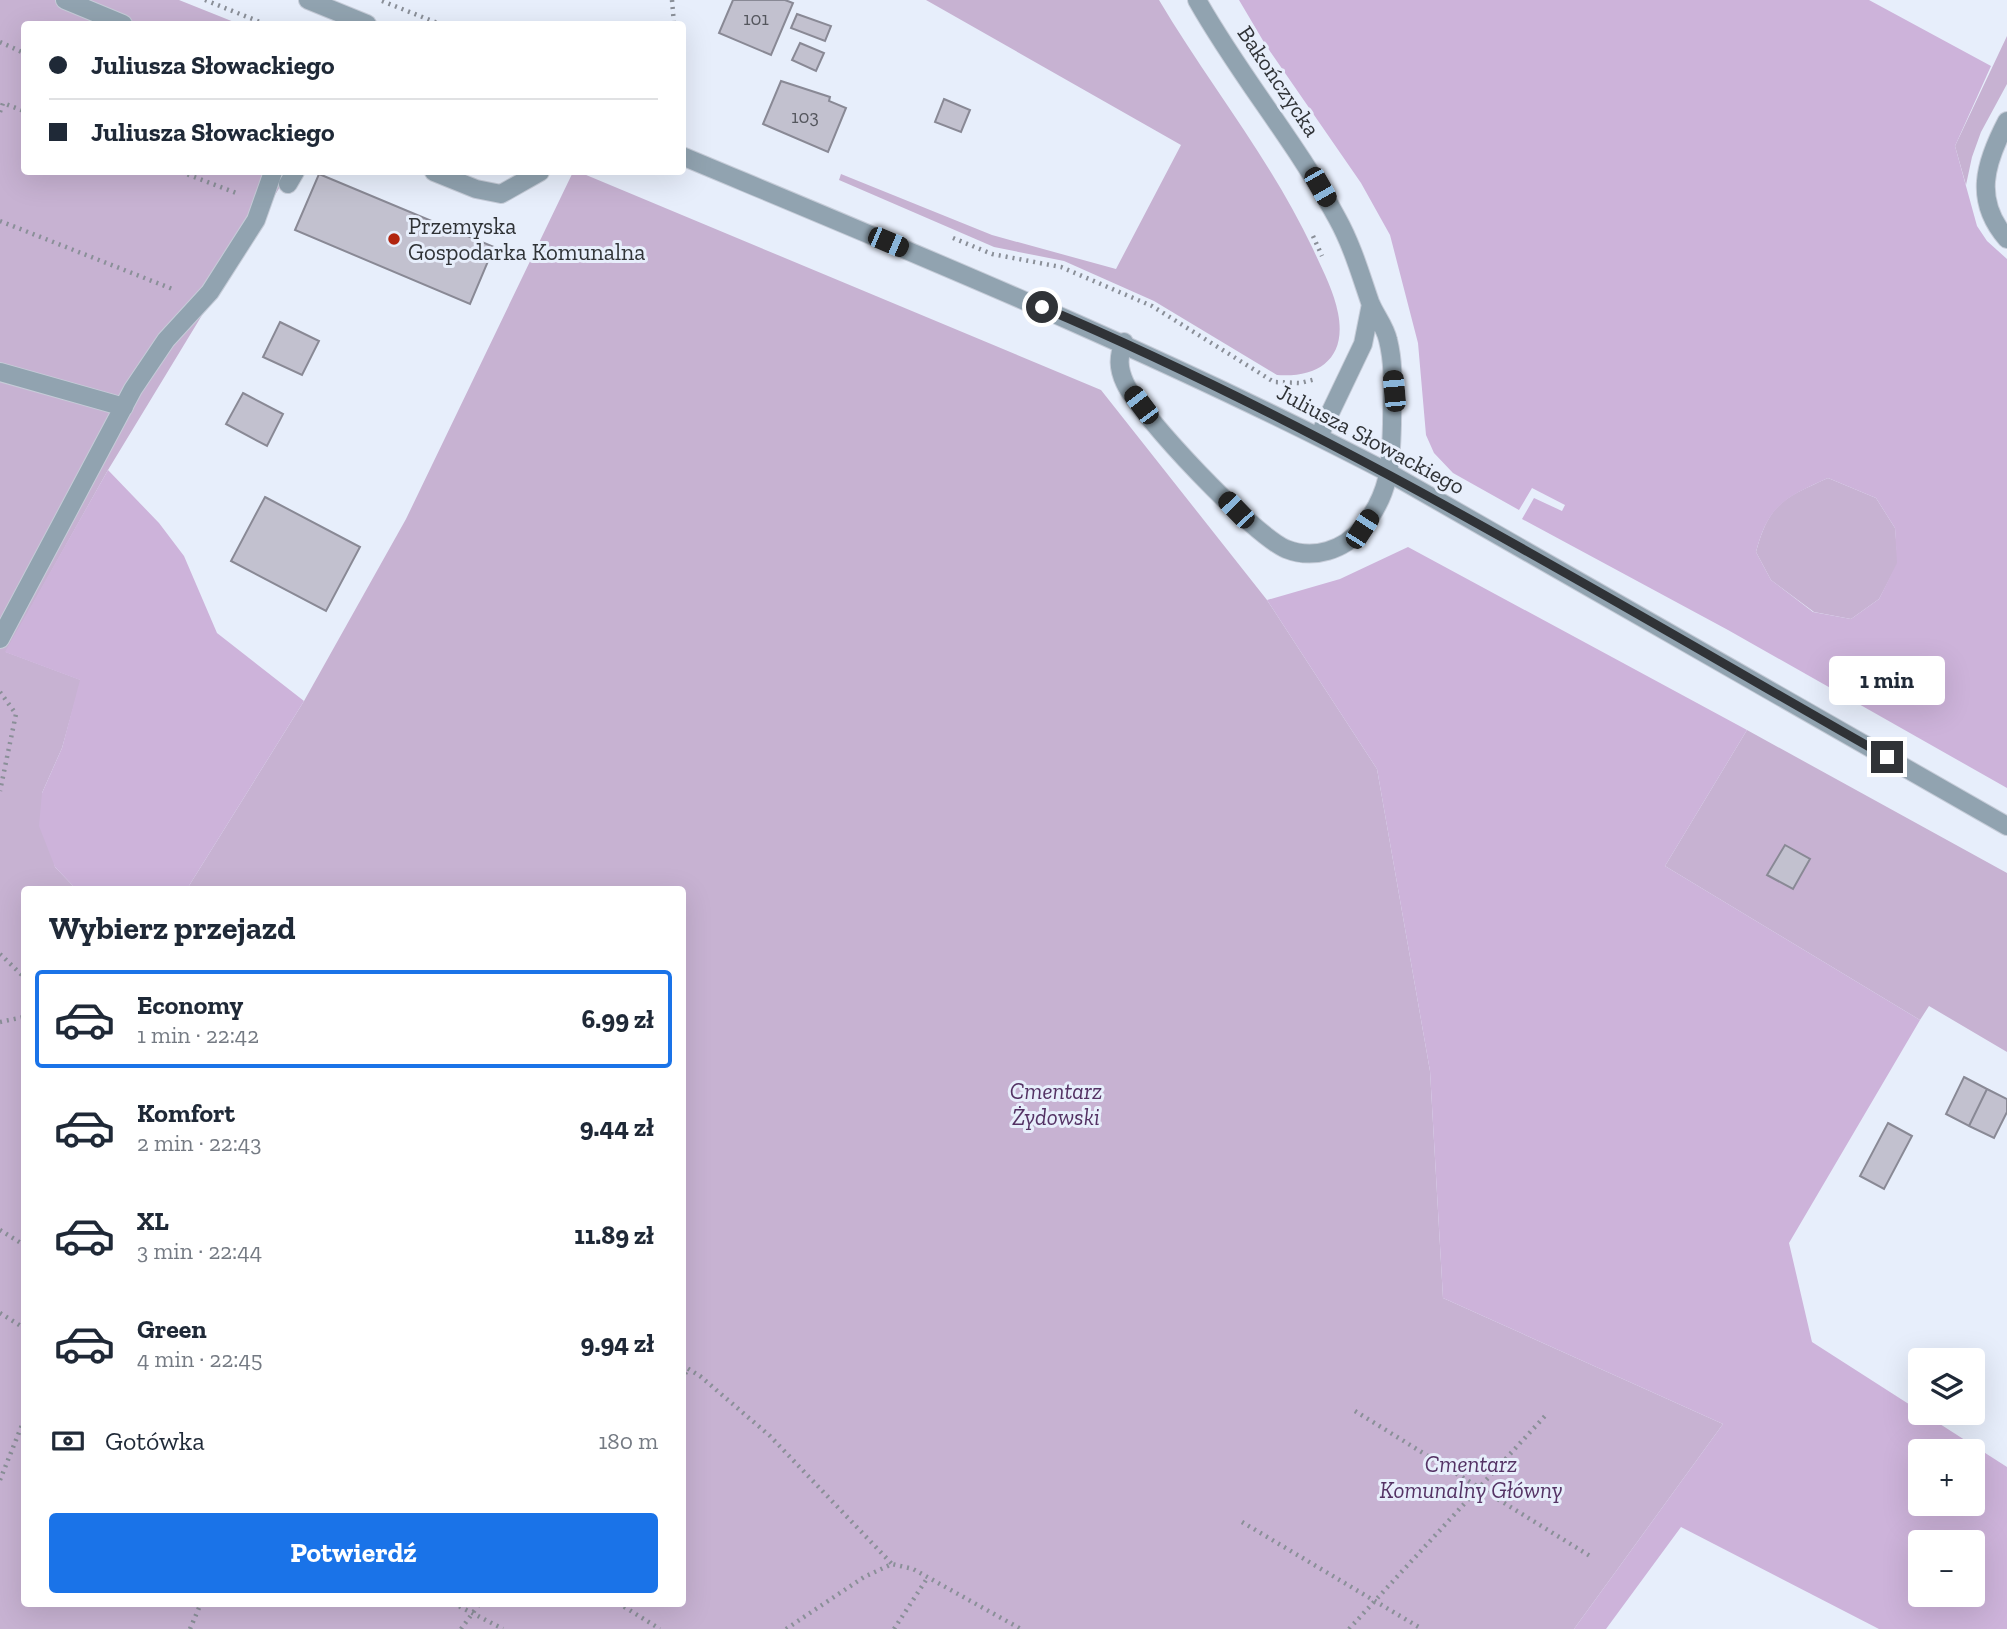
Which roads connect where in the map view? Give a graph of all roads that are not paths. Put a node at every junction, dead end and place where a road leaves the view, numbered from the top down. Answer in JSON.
{"nodes":[{"id":1,"x":65,"y":0,"type":"edge"},
{"id":2,"x":308,"y":0,"type":"edge"},
{"id":3,"x":1197,"y":0,"type":"edge"},
{"id":4,"x":116,"y":21,"type":"edge"},
{"id":5,"x":355,"y":21,"type":"edge"},
{"id":6,"x":2007,"y":121,"type":"edge"},
{"id":7,"x":686,"y":158,"type":"edge"},
{"id":8,"x":273,"y":175,"type":"edge"},
{"id":9,"x":441,"y":175,"type":"edge"},
{"id":10,"x":535,"y":175,"type":"edge"},
{"id":11,"x":2007,"y":239,"type":"edge"},
{"id":12,"x":1371,"y":304,"type":"junction"},
{"id":13,"x":1124,"y":342,"type":"junction"},
{"id":14,"x":0,"y":372,"type":"edge"},
{"id":15,"x":124,"y":407,"type":"junction"},
{"id":16,"x":1319,"y":436,"type":"junction"},
{"id":17,"x":1391,"y":474,"type":"junction"},
{"id":18,"x":0,"y":639,"type":"edge"},
{"id":19,"x":2007,"y":826,"type":"edge"}],
"edges":[{"from":1,"to":4,"type":"street"},
{"from":2,"to":5,"type":"street"},
{"from":3,"to":12,"type":"street","name":"Bakończycka"},
{"from":6,"to":11,"type":"street"},
{"from":7,"to":13,"type":"street","name":"Juliusza Słowackiego"},
{"from":8,"to":15,"type":"street"},
{"from":9,"to":10,"type":"street"},
{"from":12,"to":16,"type":"street","name":"Bakończycka"},
{"from":12,"to":17,"type":"street","name":"Bakończycka"},
{"from":13,"to":16,"type":"street","name":"Juliusza Słowackiego"},
{"from":13,"to":17,"type":"street"},
{"from":14,"to":15,"type":"street"},
{"from":15,"to":18,"type":"street"},
{"from":16,"to":17,"type":"street","name":"Juliusza Słowackiego"},
{"from":17,"to":19,"type":"street","name":"Juliusza Słowackiego"}]}
